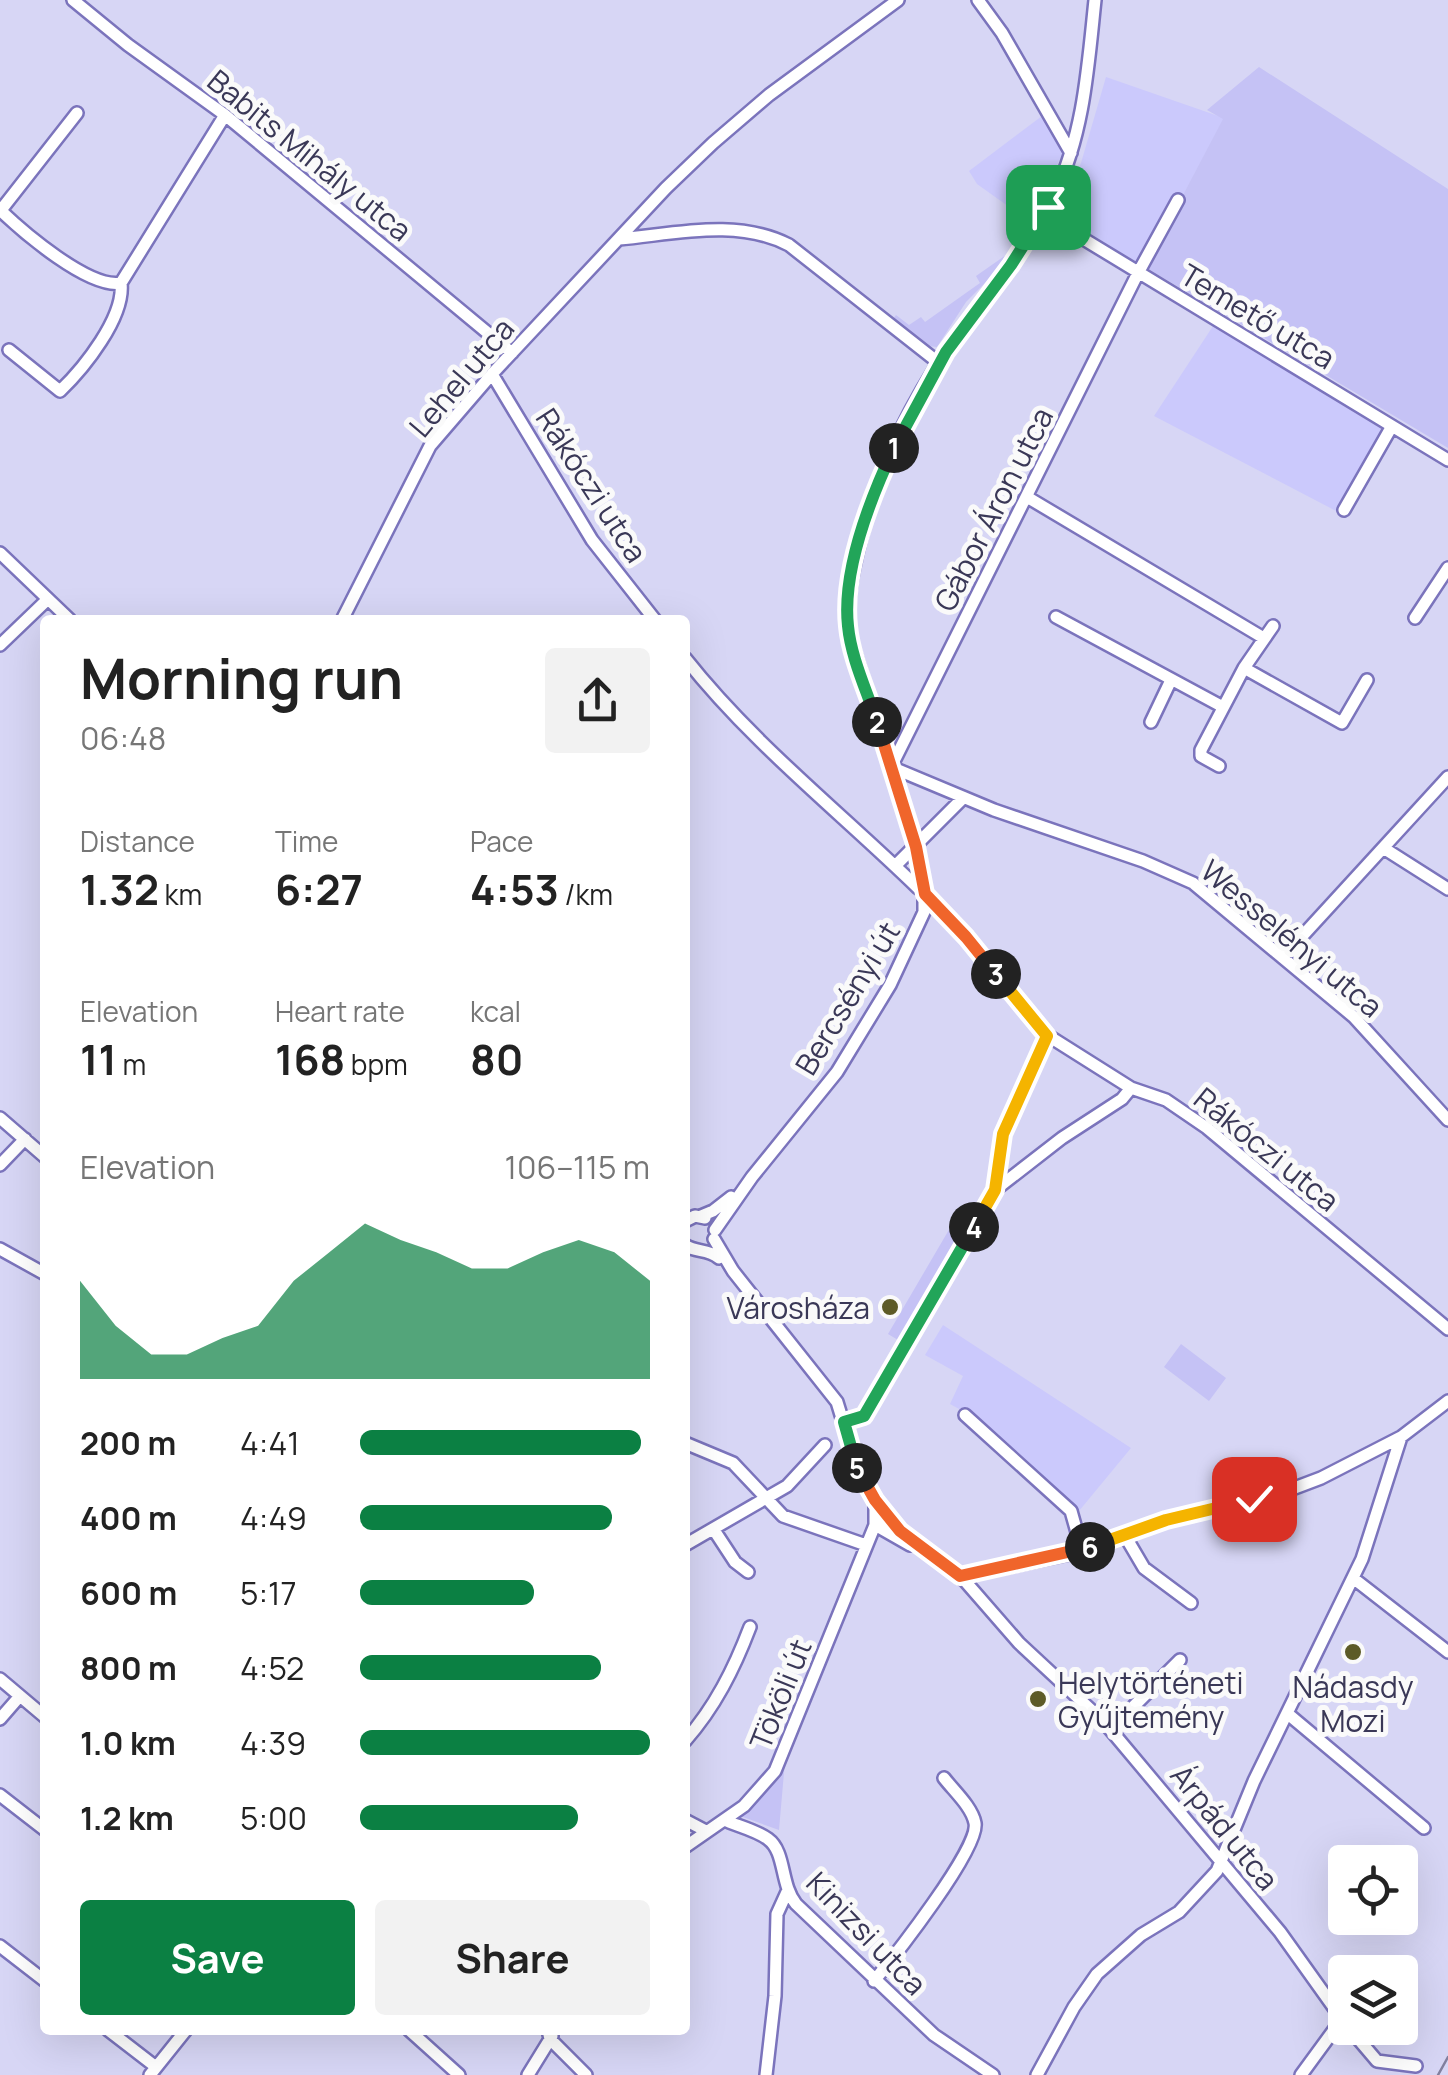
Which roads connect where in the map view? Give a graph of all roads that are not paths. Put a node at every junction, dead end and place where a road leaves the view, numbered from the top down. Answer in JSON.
{"nodes":[{"id":1,"x":73,"y":0,"type":"edge"},
{"id":2,"x":898,"y":0,"type":"edge"},
{"id":3,"x":978,"y":0,"type":"edge"},
{"id":4,"x":1095,"y":0,"type":"edge"},
{"id":5,"x":77,"y":113,"type":"dead end"},
{"id":6,"x":225,"y":116,"type":"junction"},
{"id":7,"x":1071,"y":154,"type":"junction"},
{"id":8,"x":1178,"y":200,"type":"dead end"},
{"id":9,"x":0,"y":210,"type":"edge"},
{"id":10,"x":1044,"y":214,"type":"junction"},
{"id":11,"x":619,"y":239,"type":"junction"},
{"id":12,"x":1138,"y":273,"type":"junction"},
{"id":13,"x":121,"y":283,"type":"junction"},
{"id":14,"x":9,"y":350,"type":"dead end"},
{"id":15,"x":512,"y":353,"type":"junction"},
{"id":16,"x":939,"y":363,"type":"junction"},
{"id":17,"x":492,"y":374,"type":"junction"},
{"id":18,"x":1392,"y":426,"type":"junction"},
{"id":19,"x":1448,"y":460,"type":"edge"},
{"id":20,"x":1028,"y":496,"type":"junction"},
{"id":21,"x":1344,"y":510,"type":"dead end"},
{"id":22,"x":0,"y":554,"type":"edge"},
{"id":23,"x":1448,"y":568,"type":"edge"},
{"id":24,"x":48,"y":598,"type":"junction"},
{"id":25,"x":65,"y":615,"type":"edge"},
{"id":26,"x":345,"y":615,"type":"edge"},
{"id":27,"x":651,"y":615,"type":"edge"},
{"id":28,"x":1056,"y":616,"type":"dead end"},
{"id":29,"x":1416,"y":618,"type":"dead end"},
{"id":30,"x":1273,"y":626,"type":"dead end"},
{"id":31,"x":1262,"y":637,"type":"junction"},
{"id":32,"x":0,"y":644,"type":"edge"},
{"id":33,"x":690,"y":664,"type":"edge"},
{"id":34,"x":1244,"y":668,"type":"junction"},
{"id":35,"x":1171,"y":680,"type":"junction"},
{"id":36,"x":1367,"y":680,"type":"dead end"},
{"id":37,"x":1222,"y":707,"type":"junction"},
{"id":38,"x":1151,"y":722,"type":"dead end"},
{"id":39,"x":1219,"y":766,"type":"dead end"},
{"id":40,"x":891,"y":767,"type":"junction"},
{"id":41,"x":1448,"y":777,"type":"edge"},
{"id":42,"x":962,"y":798,"type":"junction"},
{"id":43,"x":916,"y":847,"type":"junction"},
{"id":44,"x":1385,"y":849,"type":"junction"},
{"id":45,"x":895,"y":866,"type":"junction"},
{"id":46,"x":1448,"y":889,"type":"edge"},
{"id":47,"x":922,"y":891,"type":"junction"},
{"id":48,"x":1284,"y":956,"type":"junction"},
{"id":49,"x":1047,"y":1036,"type":"junction"},
{"id":50,"x":1131,"y":1088,"type":"junction"},
{"id":51,"x":0,"y":1118,"type":"edge"},
{"id":52,"x":1448,"y":1120,"type":"edge"},
{"id":53,"x":25,"y":1140,"type":"junction"},
{"id":54,"x":40,"y":1153,"type":"edge"},
{"id":55,"x":0,"y":1165,"type":"edge"},
{"id":56,"x":752,"y":1176,"type":"junction"},
{"id":57,"x":995,"y":1190,"type":"junction"},
{"id":58,"x":692,"y":1215,"type":"edge"},
{"id":59,"x":714,"y":1234,"type":"junction"},
{"id":60,"x":690,"y":1247,"type":"edge"},
{"id":61,"x":0,"y":1248,"type":"edge"},
{"id":62,"x":701,"y":1250,"type":"junction"},
{"id":63,"x":690,"y":1256,"type":"edge"},
{"id":64,"x":40,"y":1271,"type":"edge"},
{"id":65,"x":732,"y":1271,"type":"junction"},
{"id":66,"x":1448,"y":1328,"type":"edge"},
{"id":67,"x":1448,"y":1401,"type":"edge"},
{"id":68,"x":965,"y":1416,"type":"dead end"},
{"id":69,"x":844,"y":1422,"type":"junction"},
{"id":70,"x":1401,"y":1437,"type":"junction"},
{"id":71,"x":690,"y":1445,"type":"edge"},
{"id":72,"x":824,"y":1445,"type":"dead end"},
{"id":73,"x":1373,"y":1452,"type":"junction"},
{"id":74,"x":1392,"y":1462,"type":"junction"},
{"id":75,"x":875,"y":1500,"type":"junction"},
{"id":76,"x":766,"y":1501,"type":"junction"},
{"id":77,"x":875,"y":1526,"type":"junction"},
{"id":78,"x":714,"y":1530,"type":"junction"},
{"id":79,"x":1124,"y":1534,"type":"junction"},
{"id":80,"x":690,"y":1542,"type":"edge"},
{"id":81,"x":866,"y":1544,"type":"junction"},
{"id":82,"x":1082,"y":1550,"type":"junction"},
{"id":83,"x":923,"y":1551,"type":"junction"},
{"id":84,"x":748,"y":1572,"type":"dead end"},
{"id":85,"x":960,"y":1576,"type":"junction"},
{"id":86,"x":1353,"y":1578,"type":"junction"},
{"id":87,"x":1191,"y":1603,"type":"dead end"},
{"id":88,"x":750,"y":1628,"type":"dead end"},
{"id":89,"x":1448,"y":1652,"type":"edge"},
{"id":90,"x":1180,"y":1660,"type":"dead end"},
{"id":91,"x":0,"y":1679,"type":"edge"},
{"id":92,"x":20,"y":1696,"type":"junction"},
{"id":93,"x":40,"y":1713,"type":"edge"},
{"id":94,"x":1288,"y":1714,"type":"junction"},
{"id":95,"x":0,"y":1718,"type":"edge"},
{"id":96,"x":1111,"y":1729,"type":"junction"},
{"id":97,"x":690,"y":1734,"type":"edge"},
{"id":98,"x":944,"y":1778,"type":"dead end"},
{"id":99,"x":0,"y":1795,"type":"edge"},
{"id":100,"x":724,"y":1820,"type":"junction"},
{"id":101,"x":690,"y":1823,"type":"edge"},
{"id":102,"x":40,"y":1826,"type":"edge"},
{"id":103,"x":1424,"y":1828,"type":"dead end"},
{"id":104,"x":706,"y":1831,"type":"junction"},
{"id":105,"x":690,"y":1843,"type":"edge"},
{"id":106,"x":1222,"y":1860,"type":"junction"},
{"id":107,"x":787,"y":1892,"type":"junction"},
{"id":108,"x":0,"y":1946,"type":"edge"},
{"id":109,"x":40,"y":1977,"type":"edge"},
{"id":110,"x":874,"y":1982,"type":"junction"},
{"id":111,"x":1328,"y":2000,"type":"edge"},
{"id":112,"x":113,"y":2035,"type":"edge"},
{"id":113,"x":182,"y":2035,"type":"edge"},
{"id":114,"x":415,"y":2035,"type":"edge"},
{"id":115,"x":550,"y":2035,"type":"edge"},
{"id":116,"x":553,"y":2035,"type":"edge"},
{"id":117,"x":1328,"y":2043,"type":"edge"},
{"id":118,"x":1364,"y":2045,"type":"edge"},
{"id":119,"x":1416,"y":2066,"type":"dead end"},
{"id":120,"x":153,"y":2071,"type":"edge"},
{"id":121,"x":459,"y":2075,"type":"edge"},
{"id":122,"x":528,"y":2075,"type":"edge"},
{"id":123,"x":586,"y":2075,"type":"edge"},
{"id":124,"x":766,"y":2075,"type":"edge"},
{"id":125,"x":993,"y":2075,"type":"edge"},
{"id":126,"x":1038,"y":2075,"type":"edge"},
{"id":127,"x":1301,"y":2075,"type":"edge"}],
"edges":[{"from":1,"to":6,"type":"street","name":"Babits Mihály utca"},
{"from":2,"to":11,"type":"street","name":"Lehel utca"},
{"from":3,"to":7,"type":"street"},
{"from":4,"to":7,"type":"street","name":"Bercsényi út"},
{"from":5,"to":9,"type":"street"},
{"from":6,"to":13,"type":"street"},
{"from":6,"to":15,"type":"street","name":"Babits Mihály utca"},
{"from":7,"to":10,"type":"street","name":"Bercsényi út"},
{"from":8,"to":12,"type":"street","name":"Gábor Áron utca"},
{"from":9,"to":13,"type":"street"},
{"from":10,"to":12,"type":"street","name":"Temető utca"},
{"from":10,"to":16,"type":"street","name":"Bercsényi út"},
{"from":11,"to":15,"type":"street","name":"Lehel utca"},
{"from":11,"to":16,"type":"street"},
{"from":12,"to":18,"type":"street","name":"Temető utca"},
{"from":12,"to":20,"type":"street","name":"Gábor Áron utca"},
{"from":13,"to":14,"type":"street"},
{"from":15,"to":17,"type":"street","name":"Lehel utca"},
{"from":16,"to":40,"type":"street","name":"Bercsényi út"},
{"from":17,"to":26,"type":"street","name":"Lehel utca"},
{"from":17,"to":27,"type":"street","name":"Rákóczi utca"},
{"from":18,"to":19,"type":"street","name":"Temető utca"},
{"from":18,"to":21,"type":"street"},
{"from":20,"to":31,"type":"street"},
{"from":20,"to":40,"type":"street","name":"Gábor Áron utca"},
{"from":22,"to":24,"type":"street"},
{"from":23,"to":29,"type":"street"},
{"from":24,"to":25,"type":"street"},
{"from":24,"to":32,"type":"street"},
{"from":28,"to":35,"type":"street"},
{"from":30,"to":31,"type":"street"},
{"from":31,"to":34,"type":"street"},
{"from":33,"to":45,"type":"street","name":"Rákóczi utca"},
{"from":34,"to":36,"type":"street"},
{"from":34,"to":37,"type":"street"},
{"from":35,"to":37,"type":"street"},
{"from":35,"to":38,"type":"street"},
{"from":37,"to":39,"type":"street"},
{"from":40,"to":42,"type":"street","name":"Wesselényi utca"},
{"from":40,"to":43,"type":"street","name":"Bercsényi út"},
{"from":41,"to":44,"type":"street"},
{"from":42,"to":43,"type":"street"},
{"from":42,"to":48,"type":"street","name":"Wesselényi utca"},
{"from":43,"to":45,"type":"street"},
{"from":43,"to":47,"type":"street","name":"Bercsényi út"},
{"from":44,"to":46,"type":"street"},
{"from":44,"to":48,"type":"street"},
{"from":45,"to":47,"type":"street","name":"Rákóczi utca"},
{"from":47,"to":49,"type":"street","name":"Rákóczi utca"},
{"from":47,"to":56,"type":"street","name":"Bercsényi út"},
{"from":48,"to":52,"type":"street","name":"Wesselényi utca"},
{"from":49,"to":50,"type":"street","name":"Rákóczi utca"},
{"from":49,"to":57,"type":"street"},
{"from":50,"to":57,"type":"street"},
{"from":50,"to":66,"type":"street","name":"Rákóczi utca"},
{"from":51,"to":53,"type":"street"},
{"from":53,"to":54,"type":"street"},
{"from":53,"to":55,"type":"street"},
{"from":56,"to":58,"type":"street","name":"Bercsényi út"},
{"from":56,"to":59,"type":"street","name":"Bercsényi út"},
{"from":57,"to":69,"type":"street"},
{"from":58,"to":59,"type":"street"},
{"from":59,"to":62,"type":"street","name":"Bercsényi út"},
{"from":59,"to":65,"type":"street"},
{"from":60,"to":62,"type":"street"},
{"from":61,"to":64,"type":"street"},
{"from":62,"to":63,"type":"street","name":"Bercsényi út"},
{"from":62,"to":65,"type":"street"},
{"from":65,"to":69,"type":"street","name":"Árpád utca"},
{"from":67,"to":70,"type":"street"},
{"from":68,"to":82,"type":"street"},
{"from":69,"to":75,"type":"street","name":"Árpád utca"},
{"from":70,"to":73,"type":"street"},
{"from":70,"to":74,"type":"street"},
{"from":71,"to":76,"type":"street"},
{"from":72,"to":76,"type":"street"},
{"from":73,"to":74,"type":"street"},
{"from":73,"to":79,"type":"street"},
{"from":74,"to":86,"type":"street"},
{"from":75,"to":77,"type":"street"},
{"from":75,"to":83,"type":"street","name":"Árpád utca"},
{"from":76,"to":78,"type":"street"},
{"from":76,"to":81,"type":"street"},
{"from":77,"to":81,"type":"street","name":"Tököli út"},
{"from":77,"to":83,"type":"street","name":"Árpád utca"},
{"from":78,"to":80,"type":"street"},
{"from":78,"to":84,"type":"street"},
{"from":79,"to":82,"type":"street"},
{"from":79,"to":87,"type":"street"},
{"from":81,"to":100,"type":"street","name":"Tököli út"},
{"from":82,"to":85,"type":"street"},
{"from":83,"to":85,"type":"street","name":"Árpád utca"},
{"from":85,"to":96,"type":"street","name":"Árpád utca"},
{"from":86,"to":89,"type":"street"},
{"from":86,"to":94,"type":"street"},
{"from":88,"to":97,"type":"street"},
{"from":90,"to":96,"type":"street"},
{"from":91,"to":92,"type":"street"},
{"from":92,"to":93,"type":"street"},
{"from":92,"to":95,"type":"street"},
{"from":94,"to":103,"type":"street"},
{"from":94,"to":106,"type":"street"},
{"from":96,"to":106,"type":"street","name":"Árpád utca"},
{"from":98,"to":110,"type":"street"},
{"from":99,"to":102,"type":"street"},
{"from":100,"to":104,"type":"street","name":"Tököli út"},
{"from":100,"to":107,"type":"street","name":"Kinizsi utca"},
{"from":101,"to":104,"type":"street"},
{"from":104,"to":105,"type":"street","name":"Tököli út"},
{"from":106,"to":111,"type":"street","name":"Árpád utca"},
{"from":106,"to":126,"type":"street"},
{"from":107,"to":110,"type":"street","name":"Kinizsi utca"},
{"from":107,"to":124,"type":"street"},
{"from":108,"to":109,"type":"street"},
{"from":110,"to":125,"type":"street","name":"Kinizsi utca"},
{"from":112,"to":120,"type":"street"},
{"from":113,"to":120,"type":"street"},
{"from":114,"to":121,"type":"street"},
{"from":115,"to":122,"type":"street"},
{"from":116,"to":123,"type":"street"},
{"from":117,"to":127,"type":"street"},
{"from":118,"to":119,"type":"street","name":"Árpád utca"}]}
